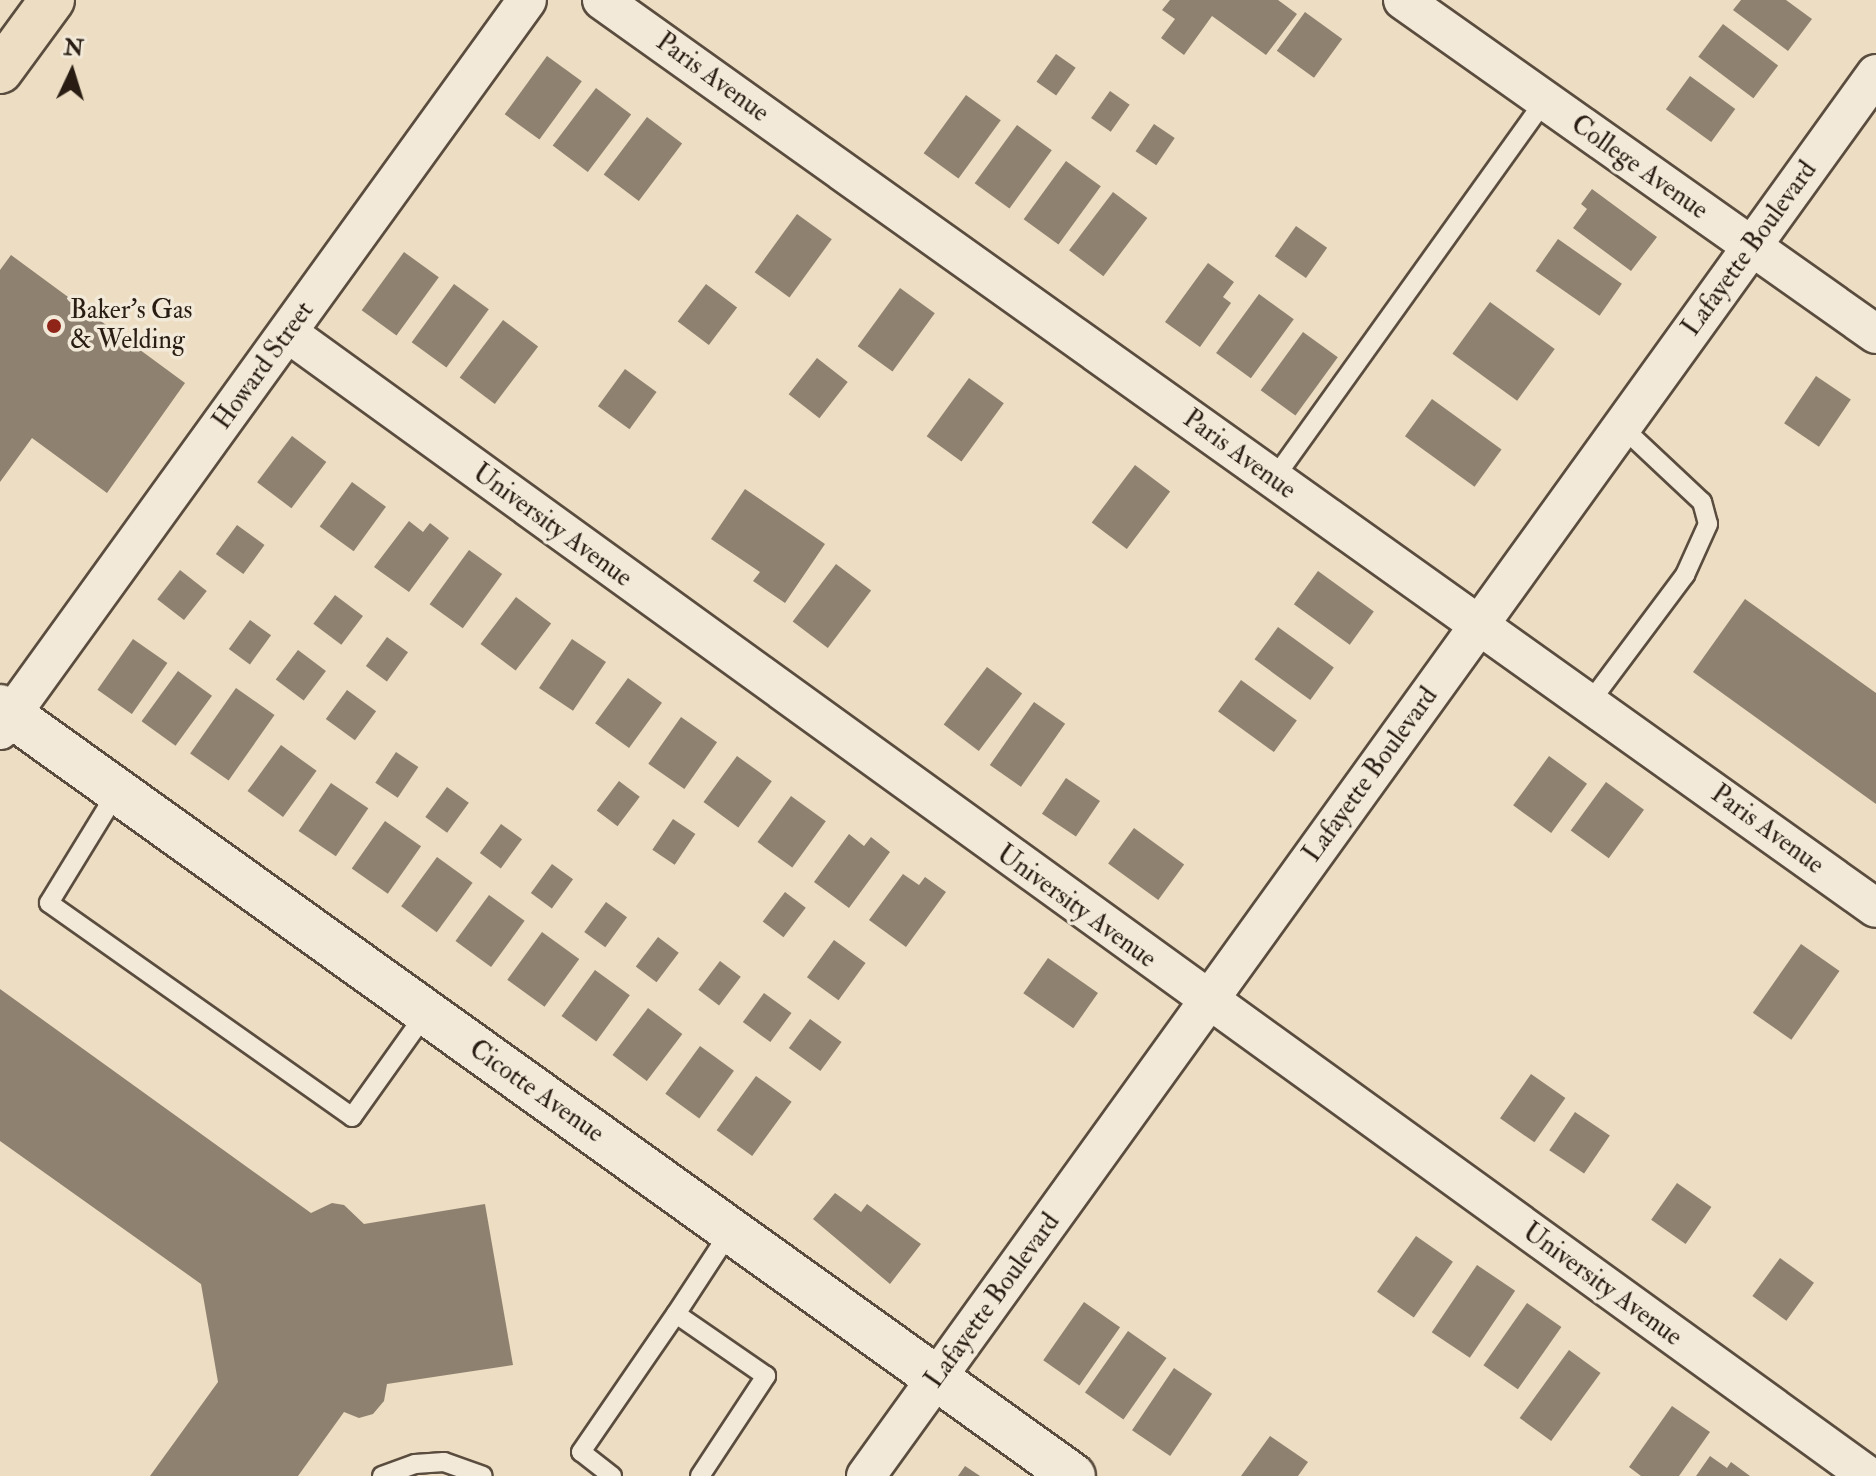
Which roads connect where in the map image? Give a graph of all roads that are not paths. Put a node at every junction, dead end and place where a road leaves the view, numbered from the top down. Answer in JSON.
{"nodes":[{"id":1,"x":52,"y":0,"type":"edge"},
{"id":2,"x":527,"y":0,"type":"edge"},
{"id":3,"x":602,"y":0,"type":"edge"},
{"id":4,"x":1403,"y":0,"type":"edge"},
{"id":5,"x":0,"y":71,"type":"edge"},
{"id":6,"x":1876,"y":74,"type":"edge"},
{"id":7,"x":1544,"y":101,"type":"junction"},
{"id":8,"x":1752,"y":245,"type":"junction"},
{"id":9,"x":288,"y":333,"type":"junction"},
{"id":10,"x":1876,"y":334,"type":"edge"},
{"id":11,"x":1622,"y":427,"type":"junction"},
{"id":12,"x":1273,"y":480,"type":"junction"},
{"id":13,"x":1480,"y":623,"type":"junction"},
{"id":14,"x":1590,"y":702,"type":"junction"},
{"id":15,"x":4,"y":717,"type":"edge"},
{"id":16,"x":117,"y":792,"type":"junction"},
{"id":17,"x":1876,"y":908,"type":"edge"},
{"id":18,"x":1208,"y":1002,"type":"junction"},
{"id":19,"x":426,"y":1013,"type":"junction"},
{"id":20,"x":731,"y":1230,"type":"junction"},
{"id":21,"x":676,"y":1314,"type":"junction"},
{"id":22,"x":937,"y":1378,"type":"junction"},
{"id":23,"x":382,"y":1476,"type":"edge"},
{"id":24,"x":483,"y":1476,"type":"edge"},
{"id":25,"x":612,"y":1476,"type":"edge"},
{"id":26,"x":700,"y":1476,"type":"edge"},
{"id":27,"x":866,"y":1476,"type":"edge"},
{"id":28,"x":1073,"y":1476,"type":"edge"},
{"id":29,"x":1868,"y":1476,"type":"edge"}],
"edges":[{"from":1,"to":5,"type":"highway"},
{"from":2,"to":9,"type":"street","name":"Howard Street"},
{"from":3,"to":12,"type":"street","name":"Paris Avenue"},
{"from":4,"to":7,"type":"street","name":"College Avenue"},
{"from":6,"to":8,"type":"street","name":"Lafayette Boulevard"},
{"from":7,"to":8,"type":"street","name":"College Avenue"},
{"from":7,"to":12,"type":"lane"},
{"from":8,"to":10,"type":"street","name":"College Avenue"},
{"from":8,"to":11,"type":"street","name":"Lafayette Boulevard"},
{"from":9,"to":15,"type":"street","name":"Howard Street"},
{"from":9,"to":18,"type":"street","name":"University Avenue"},
{"from":11,"to":13,"type":"street","name":"Lafayette Boulevard"},
{"from":11,"to":14,"type":"lane"},
{"from":12,"to":13,"type":"street","name":"Paris Avenue"},
{"from":13,"to":14,"type":"street","name":"Paris Avenue"},
{"from":13,"to":18,"type":"street","name":"Lafayette Boulevard"},
{"from":14,"to":17,"type":"street","name":"Paris Avenue"},
{"from":15,"to":16,"type":"street","name":"Cicotte Avenue"},
{"from":16,"to":19,"type":"street","name":"Cicotte Avenue"},
{"from":16,"to":19,"type":"lane"},
{"from":18,"to":22,"type":"street","name":"Lafayette Boulevard"},
{"from":18,"to":29,"type":"street","name":"University Avenue"},
{"from":19,"to":20,"type":"street","name":"Cicotte Avenue"},
{"from":20,"to":21,"type":"lane"},
{"from":20,"to":22,"type":"street","name":"Cicotte Avenue"},
{"from":21,"to":25,"type":"lane"},
{"from":21,"to":26,"type":"lane"},
{"from":22,"to":27,"type":"street","name":"Lafayette Boulevard"},
{"from":22,"to":28,"type":"street","name":"Cicotte Avenue"},
{"from":23,"to":24,"type":"lane"}]}
